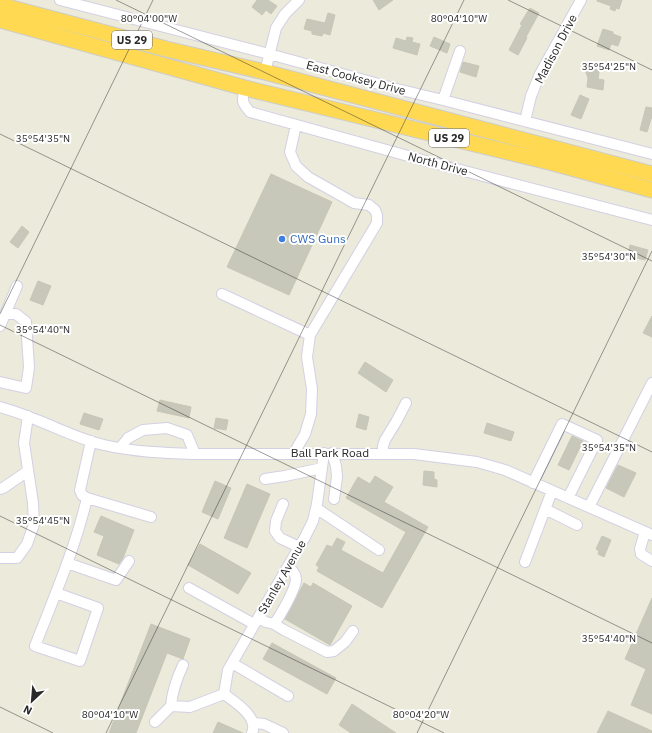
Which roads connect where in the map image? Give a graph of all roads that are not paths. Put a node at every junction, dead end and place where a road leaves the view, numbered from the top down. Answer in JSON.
{"nodes":[{"id":1,"x":60,"y":0,"type":"edge"},
{"id":2,"x":299,"y":0,"type":"edge"},
{"id":3,"x":581,"y":0,"type":"edge"},
{"id":4,"x":0,"y":5,"type":"edge"},
{"id":5,"x":0,"y":20,"type":"edge"},
{"id":6,"x":460,"y":51,"type":"dead end"},
{"id":7,"x":269,"y":54,"type":"junction"},
{"id":8,"x":265,"y":72,"type":"junction"},
{"id":9,"x":245,"y":88,"type":"junction"},
{"id":10,"x":443,"y":100,"type":"junction"},
{"id":11,"x":525,"y":121,"type":"junction"},
{"id":12,"x":296,"y":125,"type":"junction"},
{"id":13,"x":652,"y":154,"type":"edge"},
{"id":14,"x":652,"y":174,"type":"edge"},
{"id":15,"x":652,"y":190,"type":"edge"},
{"id":16,"x":652,"y":220,"type":"edge"},
{"id":17,"x":17,"y":286,"type":"dead end"},
{"id":18,"x":222,"y":294,"type":"dead end"},
{"id":19,"x":5,"y":314,"type":"junction"},
{"id":20,"x":0,"y":326,"type":"edge"},
{"id":21,"x":310,"y":335,"type":"junction"},
{"id":22,"x":0,"y":382,"type":"edge"},
{"id":23,"x":652,"y":383,"type":"edge"},
{"id":24,"x":406,"y":403,"type":"dead end"},
{"id":25,"x":0,"y":407,"type":"edge"},
{"id":26,"x":28,"y":416,"type":"junction"},
{"id":27,"x":91,"y":441,"type":"junction"},
{"id":28,"x":120,"y":448,"type":"junction"},
{"id":29,"x":294,"y":453,"type":"junction"},
{"id":30,"x":328,"y":453,"type":"junction"},
{"id":31,"x":383,"y":453,"type":"junction"},
{"id":32,"x":195,"y":454,"type":"junction"},
{"id":33,"x":322,"y":468,"type":"junction"},
{"id":34,"x":28,"y":471,"type":"junction"},
{"id":35,"x":264,"y":479,"type":"dead end"},
{"id":36,"x":533,"y":483,"type":"junction"},
{"id":37,"x":0,"y":489,"type":"edge"},
{"id":38,"x":552,"y":491,"type":"junction"},
{"id":39,"x":87,"y":498,"type":"junction"},
{"id":40,"x":568,"y":498,"type":"junction"},
{"id":41,"x":334,"y":499,"type":"dead end"},
{"id":42,"x":283,"y":504,"type":"dead end"},
{"id":43,"x":589,"y":507,"type":"junction"},
{"id":44,"x":316,"y":508,"type":"junction"},
{"id":45,"x":545,"y":509,"type":"junction"},
{"id":46,"x":151,"y":517,"type":"dead end"},
{"id":47,"x":577,"y":525,"type":"dead end"},
{"id":48,"x":649,"y":534,"type":"edge"},
{"id":49,"x":299,"y":547,"type":"junction"},
{"id":50,"x":379,"y":550,"type":"dead end"},
{"id":51,"x":0,"y":558,"type":"edge"},
{"id":52,"x":129,"y":561,"type":"dead end"},
{"id":53,"x":652,"y":561,"type":"edge"},
{"id":54,"x":526,"y":562,"type":"dead end"},
{"id":55,"x":67,"y":563,"type":"junction"},
{"id":56,"x":288,"y":566,"type":"junction"},
{"id":57,"x":189,"y":588,"type":"dead end"},
{"id":58,"x":56,"y":593,"type":"junction"},
{"id":59,"x":256,"y":621,"type":"junction"},
{"id":60,"x":274,"y":624,"type":"junction"},
{"id":61,"x":353,"y":631,"type":"dead end"},
{"id":62,"x":232,"y":663,"type":"junction"},
{"id":63,"x":183,"y":665,"type":"dead end"},
{"id":64,"x":224,"y":694,"type":"junction"},
{"id":65,"x":288,"y":696,"type":"dead end"},
{"id":66,"x":172,"y":706,"type":"junction"},
{"id":67,"x":155,"y":722,"type":"dead end"},
{"id":68,"x":252,"y":728,"type":"edge"},
{"id":69,"x":283,"y":733,"type":"edge"}],
"edges":[{"from":1,"to":7,"type":"street","name":"East Cooksey Drive"},
{"from":2,"to":7,"type":"street"},
{"from":3,"to":11,"type":"street","name":"Madison Drive"},
{"from":4,"to":8,"type":"highway","number":"US 29"},
{"from":5,"to":9,"type":"highway","number":"US 29"},
{"from":6,"to":10,"type":"street"},
{"from":7,"to":8,"type":"street"},
{"from":7,"to":10,"type":"street","name":"East Cooksey Drive"},
{"from":8,"to":14,"type":"highway","number":"US 29"},
{"from":9,"to":12,"type":"street","name":"North Drive"},
{"from":9,"to":15,"type":"highway","number":"US 29"},
{"from":10,"to":11,"type":"street","name":"East Cooksey Drive"},
{"from":11,"to":13,"type":"street","name":"East Cooksey Drive"},
{"from":12,"to":16,"type":"street","name":"North Drive"},
{"from":12,"to":21,"type":"street"},
{"from":17,"to":19,"type":"street"},
{"from":18,"to":21,"type":"street"},
{"from":19,"to":20,"type":"street"},
{"from":19,"to":22,"type":"street"},
{"from":21,"to":29,"type":"street"},
{"from":23,"to":43,"type":"street"},
{"from":24,"to":31,"type":"street"},
{"from":25,"to":26,"type":"street","name":"Ball Park Road"},
{"from":26,"to":27,"type":"street","name":"Ball Park Road"},
{"from":26,"to":34,"type":"street"},
{"from":27,"to":28,"type":"street","name":"Ball Park Road"},
{"from":27,"to":39,"type":"street"},
{"from":28,"to":32,"type":"street","name":"Ball Park Road"},
{"from":28,"to":32,"type":"street"},
{"from":29,"to":30,"type":"street","name":"Ball Park Road"},
{"from":29,"to":32,"type":"street","name":"Ball Park Road"},
{"from":30,"to":31,"type":"street","name":"Ball Park Road"},
{"from":30,"to":33,"type":"street","name":"Stanley Avenue"},
{"from":30,"to":41,"type":"street"},
{"from":31,"to":36,"type":"street","name":"Ball Park Road"},
{"from":33,"to":35,"type":"street"},
{"from":33,"to":44,"type":"street","name":"Stanley Avenue"},
{"from":34,"to":37,"type":"street"},
{"from":34,"to":51,"type":"street"},
{"from":36,"to":38,"type":"street","name":"Ball Park Road"},
{"from":36,"to":40,"type":"street"},
{"from":38,"to":40,"type":"street","name":"Ball Park Road"},
{"from":38,"to":45,"type":"street"},
{"from":39,"to":46,"type":"street"},
{"from":39,"to":55,"type":"street"},
{"from":40,"to":43,"type":"street","name":"Ball Park Road"},
{"from":42,"to":49,"type":"street"},
{"from":43,"to":48,"type":"street","name":"Ball Park Road"},
{"from":44,"to":49,"type":"street","name":"Stanley Avenue"},
{"from":44,"to":50,"type":"street"},
{"from":45,"to":47,"type":"street"},
{"from":45,"to":54,"type":"street"},
{"from":48,"to":53,"type":"street"},
{"from":49,"to":56,"type":"street","name":"Stanley Avenue"},
{"from":52,"to":55,"type":"street"},
{"from":55,"to":58,"type":"street"},
{"from":56,"to":59,"type":"street","name":"Stanley Avenue"},
{"from":56,"to":60,"type":"street"},
{"from":57,"to":59,"type":"street"},
{"from":58,"to":58,"type":"street"},
{"from":59,"to":60,"type":"street"},
{"from":59,"to":62,"type":"street","name":"Stanley Avenue"},
{"from":60,"to":61,"type":"street"},
{"from":62,"to":64,"type":"street","name":"Stanley Avenue"},
{"from":62,"to":65,"type":"street"},
{"from":63,"to":66,"type":"street"},
{"from":64,"to":66,"type":"street"},
{"from":64,"to":68,"type":"street"},
{"from":66,"to":67,"type":"street"},
{"from":68,"to":69,"type":"street"}]}
